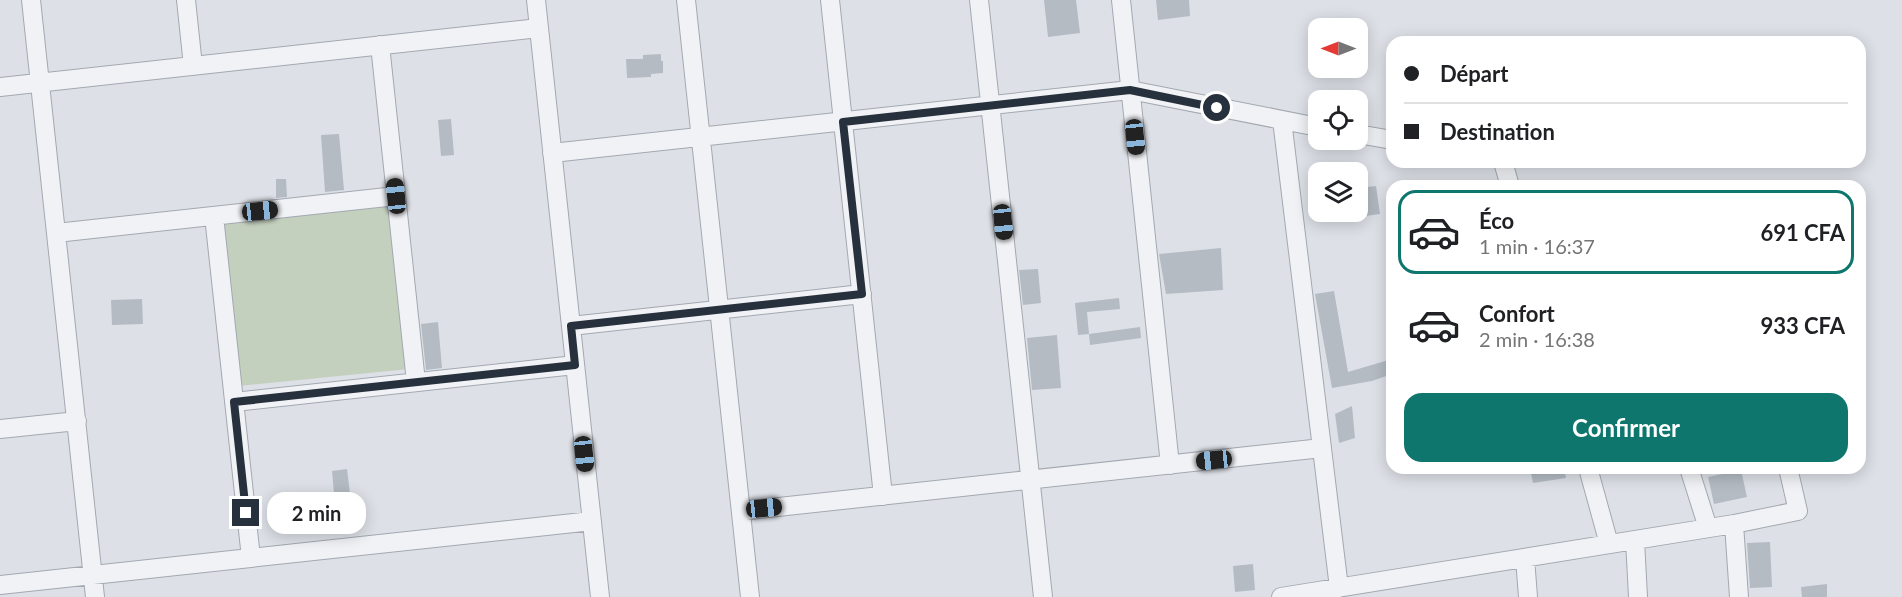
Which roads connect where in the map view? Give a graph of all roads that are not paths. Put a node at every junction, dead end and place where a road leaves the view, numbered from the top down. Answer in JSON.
{"nodes":[{"id":1,"x":31,"y":0,"type":"edge"},
{"id":2,"x":186,"y":0,"type":"edge"},
{"id":3,"x":536,"y":0,"type":"edge"},
{"id":4,"x":686,"y":0,"type":"edge"},
{"id":5,"x":830,"y":0,"type":"edge"},
{"id":6,"x":979,"y":0,"type":"edge"},
{"id":7,"x":1121,"y":0,"type":"edge"},
{"id":8,"x":539,"y":28,"type":"junction"},
{"id":9,"x":380,"y":45,"type":"junction"},
{"id":10,"x":194,"y":66,"type":"junction"},
{"id":11,"x":40,"y":82,"type":"junction"},
{"id":12,"x":0,"y":87,"type":"edge"},
{"id":13,"x":1130,"y":90,"type":"junction"},
{"id":14,"x":990,"y":106,"type":"junction"},
{"id":15,"x":1282,"y":120,"type":"junction"},
{"id":16,"x":843,"y":122,"type":"junction"},
{"id":17,"x":1308,"y":125,"type":"edge"},
{"id":18,"x":1368,"y":136,"type":"edge"},
{"id":19,"x":700,"y":137,"type":"junction"},
{"id":20,"x":1386,"y":139,"type":"edge"},
{"id":21,"x":552,"y":153,"type":"junction"},
{"id":22,"x":396,"y":196,"type":"junction"},
{"id":23,"x":214,"y":216,"type":"junction"},
{"id":24,"x":56,"y":233,"type":"junction"},
{"id":25,"x":862,"y":294,"type":"junction"},
{"id":26,"x":719,"y":309,"type":"junction"},
{"id":27,"x":571,"y":326,"type":"junction"},
{"id":28,"x":575,"y":365,"type":"junction"},
{"id":29,"x":416,"y":382,"type":"junction"},
{"id":30,"x":234,"y":402,"type":"junction"},
{"id":31,"x":76,"y":421,"type":"junction"},
{"id":32,"x":0,"y":429,"type":"edge"},
{"id":33,"x":1322,"y":448,"type":"junction"},
{"id":34,"x":1170,"y":465,"type":"junction"},
{"id":35,"x":1590,"y":474,"type":"edge"},
{"id":36,"x":1691,"y":474,"type":"edge"},
{"id":37,"x":1789,"y":474,"type":"edge"},
{"id":38,"x":1030,"y":480,"type":"junction"},
{"id":39,"x":884,"y":496,"type":"junction"},
{"id":40,"x":741,"y":511,"type":"junction"},
{"id":41,"x":592,"y":521,"type":"junction"},
{"id":42,"x":1734,"y":524,"type":"junction"},
{"id":43,"x":1708,"y":528,"type":"junction"},
{"id":44,"x":1635,"y":540,"type":"junction"},
{"id":45,"x":1609,"y":544,"type":"junction"},
{"id":46,"x":251,"y":558,"type":"junction"},
{"id":47,"x":1525,"y":558,"type":"junction"},
{"id":48,"x":93,"y":575,"type":"junction"},
{"id":49,"x":0,"y":585,"type":"edge"},
{"id":50,"x":1340,"y":588,"type":"junction"},
{"id":51,"x":95,"y":597,"type":"edge"},
{"id":52,"x":600,"y":597,"type":"edge"},
{"id":53,"x":750,"y":597,"type":"edge"},
{"id":54,"x":1043,"y":597,"type":"edge"},
{"id":55,"x":1281,"y":597,"type":"edge"},
{"id":56,"x":1527,"y":597,"type":"edge"},
{"id":57,"x":1638,"y":597,"type":"edge"},
{"id":58,"x":1739,"y":597,"type":"edge"}],
"edges":[{"from":1,"to":11,"type":"street"},
{"from":2,"to":10,"type":"street"},
{"from":3,"to":8,"type":"street"},
{"from":4,"to":19,"type":"street"},
{"from":5,"to":16,"type":"street"},
{"from":6,"to":14,"type":"street"},
{"from":7,"to":13,"type":"street"},
{"from":8,"to":9,"type":"street"},
{"from":8,"to":21,"type":"street"},
{"from":9,"to":10,"type":"street"},
{"from":9,"to":22,"type":"street"},
{"from":10,"to":11,"type":"street"},
{"from":11,"to":12,"type":"street"},
{"from":11,"to":24,"type":"street"},
{"from":13,"to":14,"type":"street"},
{"from":13,"to":15,"type":"street"},
{"from":13,"to":34,"type":"street"},
{"from":14,"to":16,"type":"street"},
{"from":14,"to":38,"type":"street"},
{"from":15,"to":17,"type":"street"},
{"from":15,"to":33,"type":"street"},
{"from":16,"to":19,"type":"street"},
{"from":16,"to":25,"type":"street"},
{"from":18,"to":20,"type":"street"},
{"from":19,"to":21,"type":"street"},
{"from":19,"to":26,"type":"street"},
{"from":21,"to":27,"type":"street"},
{"from":22,"to":23,"type":"street"},
{"from":22,"to":29,"type":"street"},
{"from":23,"to":24,"type":"street"},
{"from":23,"to":30,"type":"street"},
{"from":24,"to":31,"type":"street"},
{"from":25,"to":26,"type":"street"},
{"from":25,"to":39,"type":"street"},
{"from":26,"to":27,"type":"street"},
{"from":26,"to":40,"type":"street"},
{"from":27,"to":28,"type":"street"},
{"from":28,"to":29,"type":"street"},
{"from":28,"to":41,"type":"street"},
{"from":29,"to":30,"type":"street"},
{"from":30,"to":46,"type":"street"},
{"from":31,"to":32,"type":"street"},
{"from":31,"to":48,"type":"street"},
{"from":33,"to":34,"type":"street"},
{"from":33,"to":50,"type":"street"},
{"from":34,"to":38,"type":"street"},
{"from":35,"to":45,"type":"street"},
{"from":36,"to":43,"type":"street"},
{"from":37,"to":42,"type":"street"},
{"from":38,"to":39,"type":"street"},
{"from":38,"to":54,"type":"street"},
{"from":39,"to":40,"type":"street"},
{"from":40,"to":53,"type":"street"},
{"from":41,"to":46,"type":"street"},
{"from":41,"to":52,"type":"street"},
{"from":42,"to":43,"type":"street"},
{"from":42,"to":58,"type":"street"},
{"from":43,"to":44,"type":"street"},
{"from":44,"to":45,"type":"street"},
{"from":44,"to":57,"type":"street"},
{"from":45,"to":47,"type":"street"},
{"from":46,"to":48,"type":"street"},
{"from":47,"to":50,"type":"street"},
{"from":47,"to":56,"type":"street"},
{"from":48,"to":49,"type":"street"},
{"from":48,"to":51,"type":"street"},
{"from":50,"to":55,"type":"street"}]}
